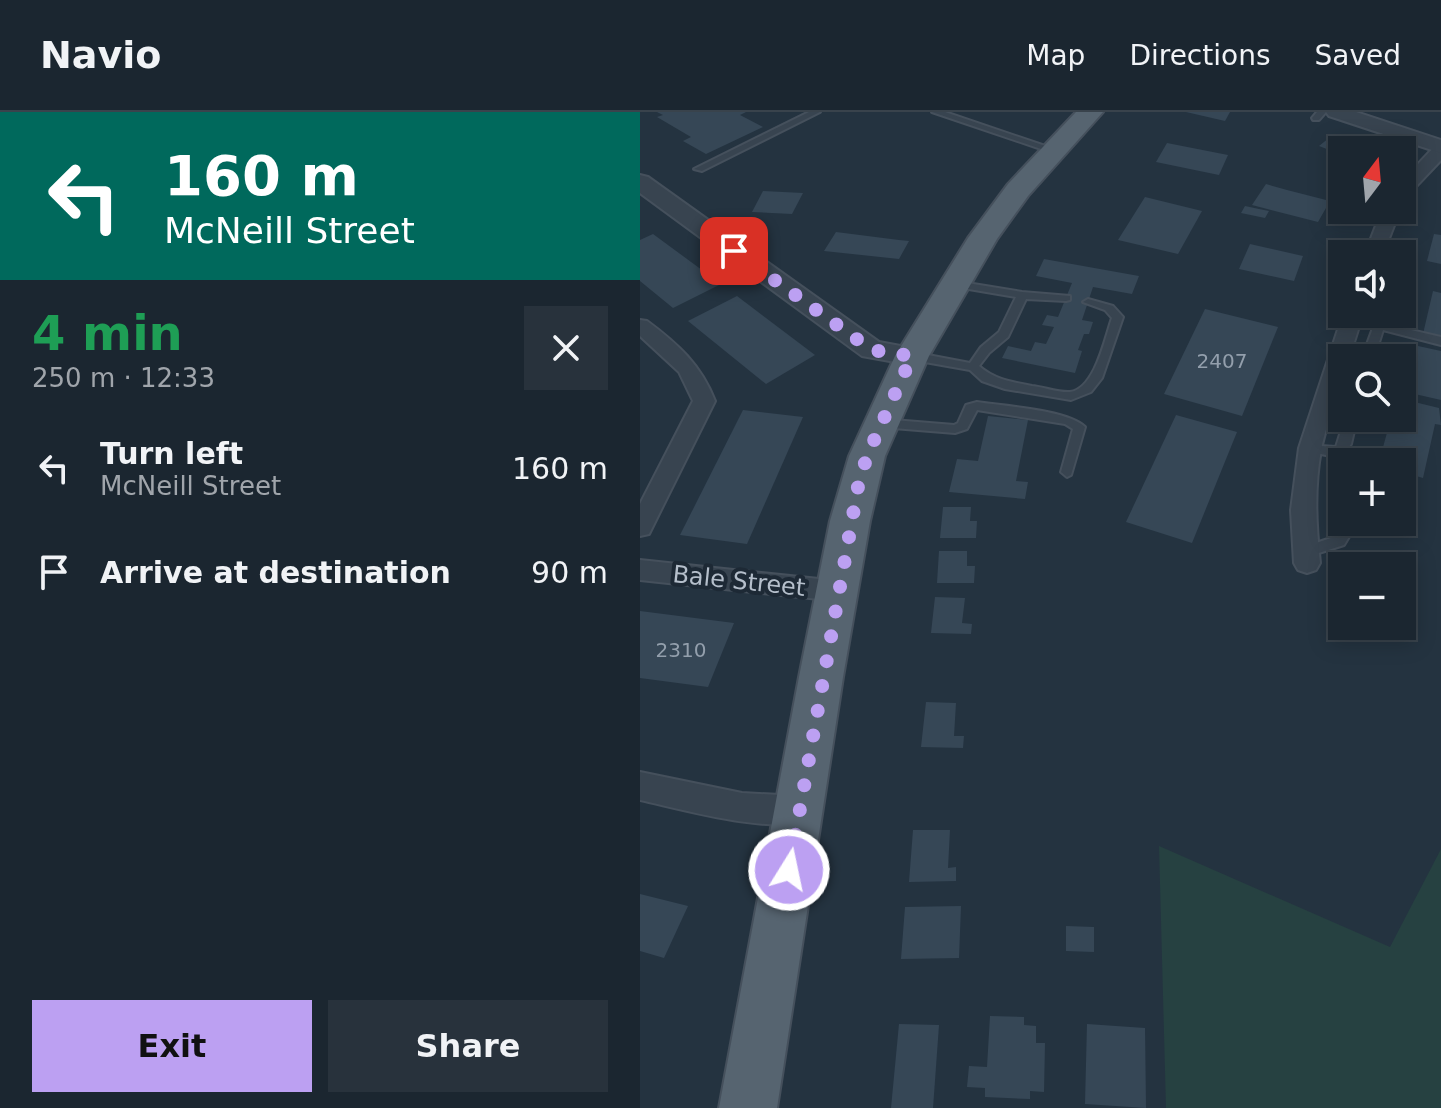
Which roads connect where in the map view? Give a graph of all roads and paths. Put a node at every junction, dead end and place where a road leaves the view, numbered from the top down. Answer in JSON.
{"nodes":[{"id":1,"x":816,"y":112,"type":"edge"},
{"id":2,"x":936,"y":112,"type":"edge"},
{"id":3,"x":1090,"y":112,"type":"edge"},
{"id":4,"x":1325,"y":114,"type":"edge"},
{"id":5,"x":1441,"y":148,"type":"edge"},
{"id":6,"x":1053,"y":150,"type":"junction"},
{"id":7,"x":699,"y":169,"type":"dead end"},
{"id":8,"x":1416,"y":176,"type":"edge"},
{"id":9,"x":644,"y":188,"type":"edge"},
{"id":10,"x":955,"y":284,"type":"junction"},
{"id":11,"x":1022,"y":295,"type":"junction"},
{"id":12,"x":1066,"y":298,"type":"dead end"},
{"id":13,"x":1088,"y":302,"type":"dead end"},
{"id":14,"x":640,"y":326,"type":"edge"},
{"id":15,"x":1403,"y":328,"type":"edge"},
{"id":16,"x":1441,"y":341,"type":"edge"},
{"id":17,"x":912,"y":356,"type":"junction"},
{"id":18,"x":973,"y":367,"type":"junction"},
{"id":19,"x":1328,"y":406,"type":"edge"},
{"id":20,"x":881,"y":423,"type":"junction"},
{"id":21,"x":1310,"y":448,"type":"junction"},
{"id":22,"x":1328,"y":454,"type":"edge"},
{"id":23,"x":1067,"y":472,"type":"dead end"},
{"id":24,"x":640,"y":527,"type":"edge"},
{"id":25,"x":1342,"y":536,"type":"edge"},
{"id":26,"x":1307,"y":558,"type":"joint"},
{"id":27,"x":640,"y":570,"type":"edge"},
{"id":28,"x":838,"y":591,"type":"junction"},
{"id":29,"x":640,"y":786,"type":"edge"},
{"id":30,"x":799,"y":810,"type":"junction"},
{"id":31,"x":748,"y":1108,"type":"edge"}],
"edges":[{"from":1,"to":7,"type":"lane"},
{"from":2,"to":6,"type":"lane"},
{"from":3,"to":6,"type":"main road"},
{"from":4,"to":5,"type":"street"},
{"from":5,"to":8,"type":"street"},
{"from":6,"to":10,"type":"main road"},
{"from":9,"to":17,"type":"street"},
{"from":10,"to":11,"type":"lane"},
{"from":10,"to":17,"type":"main road"},
{"from":11,"to":12,"type":"lane"},
{"from":11,"to":18,"type":"lane"},
{"from":13,"to":18,"type":"lane"},
{"from":14,"to":24,"type":"street"},
{"from":15,"to":16,"type":"lane"},
{"from":17,"to":18,"type":"lane"},
{"from":17,"to":20,"type":"main road"},
{"from":19,"to":21,"type":"street"},
{"from":20,"to":23,"type":"lane"},
{"from":20,"to":28,"type":"main road"},
{"from":21,"to":22,"type":"lane"},
{"from":21,"to":26,"type":"street"},
{"from":25,"to":26,"type":"lane"},
{"from":27,"to":28,"type":"street","name":"Bale Street"},
{"from":28,"to":30,"type":"main road"},
{"from":29,"to":30,"type":"street"},
{"from":30,"to":31,"type":"main road"}]}
